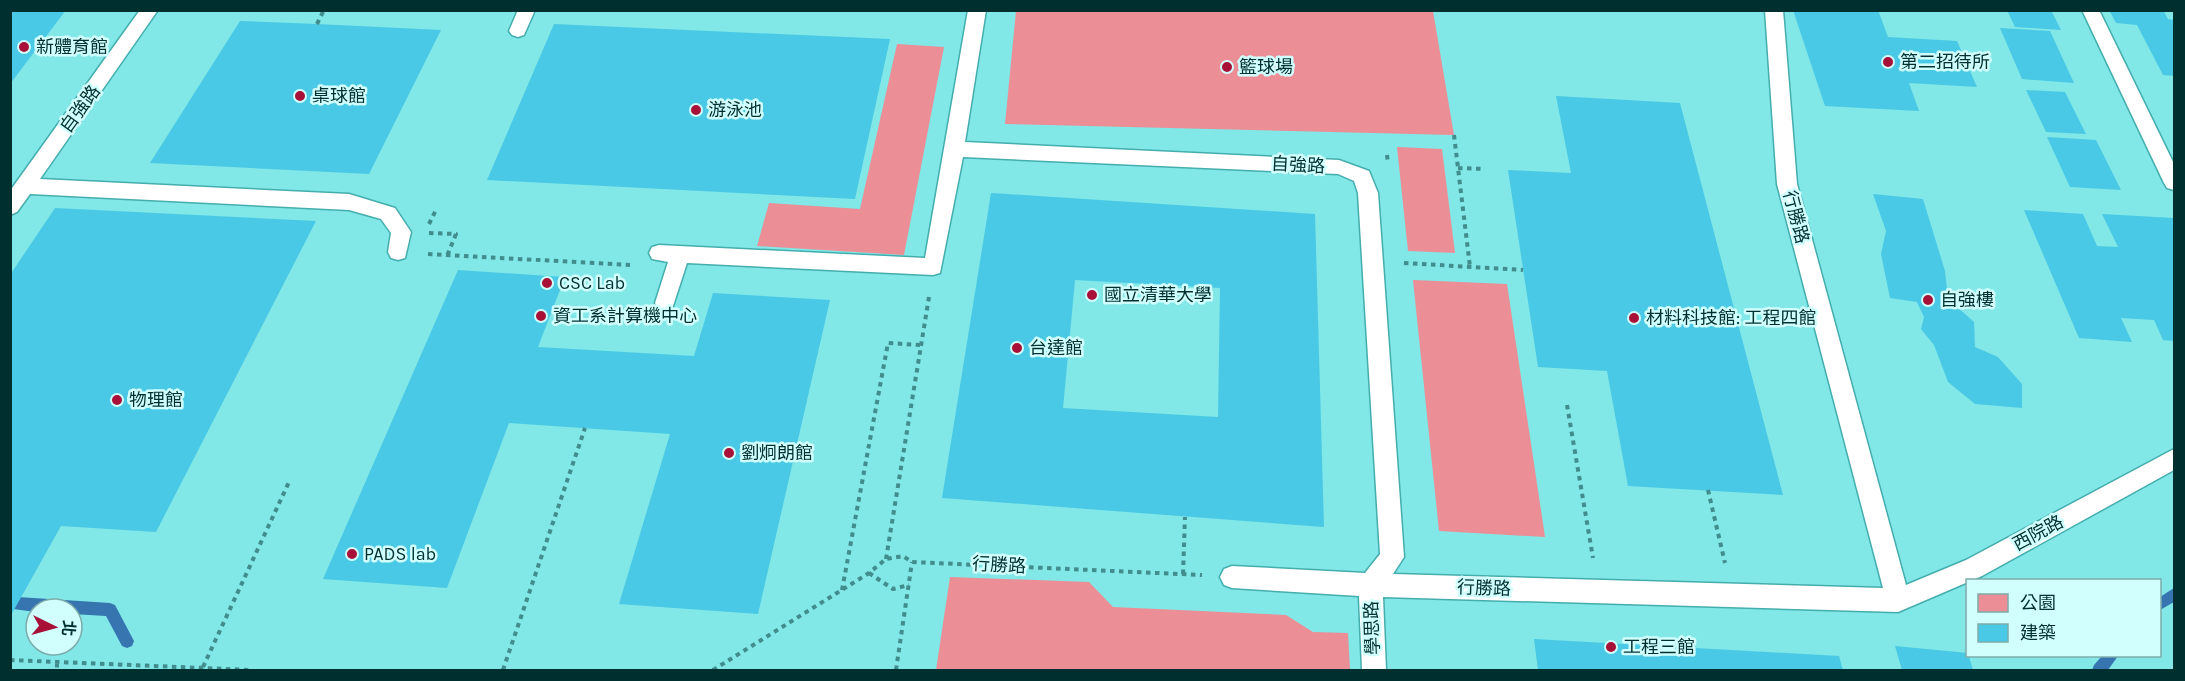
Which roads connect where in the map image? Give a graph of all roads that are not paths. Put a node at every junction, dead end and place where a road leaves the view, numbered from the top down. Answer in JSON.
{"nodes":[{"id":1,"x":150,"y":10,"type":"edge"},
{"id":2,"x":527,"y":10,"type":"edge"},
{"id":3,"x":977,"y":10,"type":"edge"},
{"id":4,"x":1774,"y":10,"type":"edge"},
{"id":5,"x":2090,"y":10,"type":"edge"},
{"id":6,"x":518,"y":31,"type":"dead end"},
{"id":7,"x":955,"y":148,"type":"junction"},
{"id":8,"x":2175,"y":183,"type":"edge"},
{"id":9,"x":25,"y":186,"type":"junction"},
{"id":10,"x":10,"y":207,"type":"edge"},
{"id":11,"x":398,"y":252,"type":"dead end"},
{"id":12,"x":659,"y":253,"type":"dead end"},
{"id":13,"x":678,"y":261,"type":"junction"},
{"id":14,"x":665,"y":303,"type":"dead end"},
{"id":15,"x":2175,"y":459,"type":"edge"},
{"id":16,"x":1232,"y":577,"type":"road end"},
{"id":17,"x":1371,"y":585,"type":"junction"},
{"id":18,"x":1898,"y":600,"type":"junction"},
{"id":19,"x":1374,"y":670,"type":"edge"}],
"edges":[{"from":1,"to":9,"type":"lane","name":"自強路"},
{"from":2,"to":6,"type":"lane"},
{"from":3,"to":7,"type":"lane"},
{"from":4,"to":18,"type":"lane","name":"行勝路"},
{"from":5,"to":8,"type":"lane"},
{"from":7,"to":13,"type":"lane"},
{"from":7,"to":17,"type":"lane","name":"自強路"},
{"from":9,"to":10,"type":"lane","name":"自強路"},
{"from":9,"to":11,"type":"lane"},
{"from":12,"to":13,"type":"lane"},
{"from":13,"to":14,"type":"lane"},
{"from":15,"to":18,"type":"lane","name":"西院路"},
{"from":16,"to":17,"type":"lane","name":"行勝路"},
{"from":17,"to":18,"type":"lane","name":"行勝路"},
{"from":17,"to":19,"type":"lane","name":"學思路"}]}
